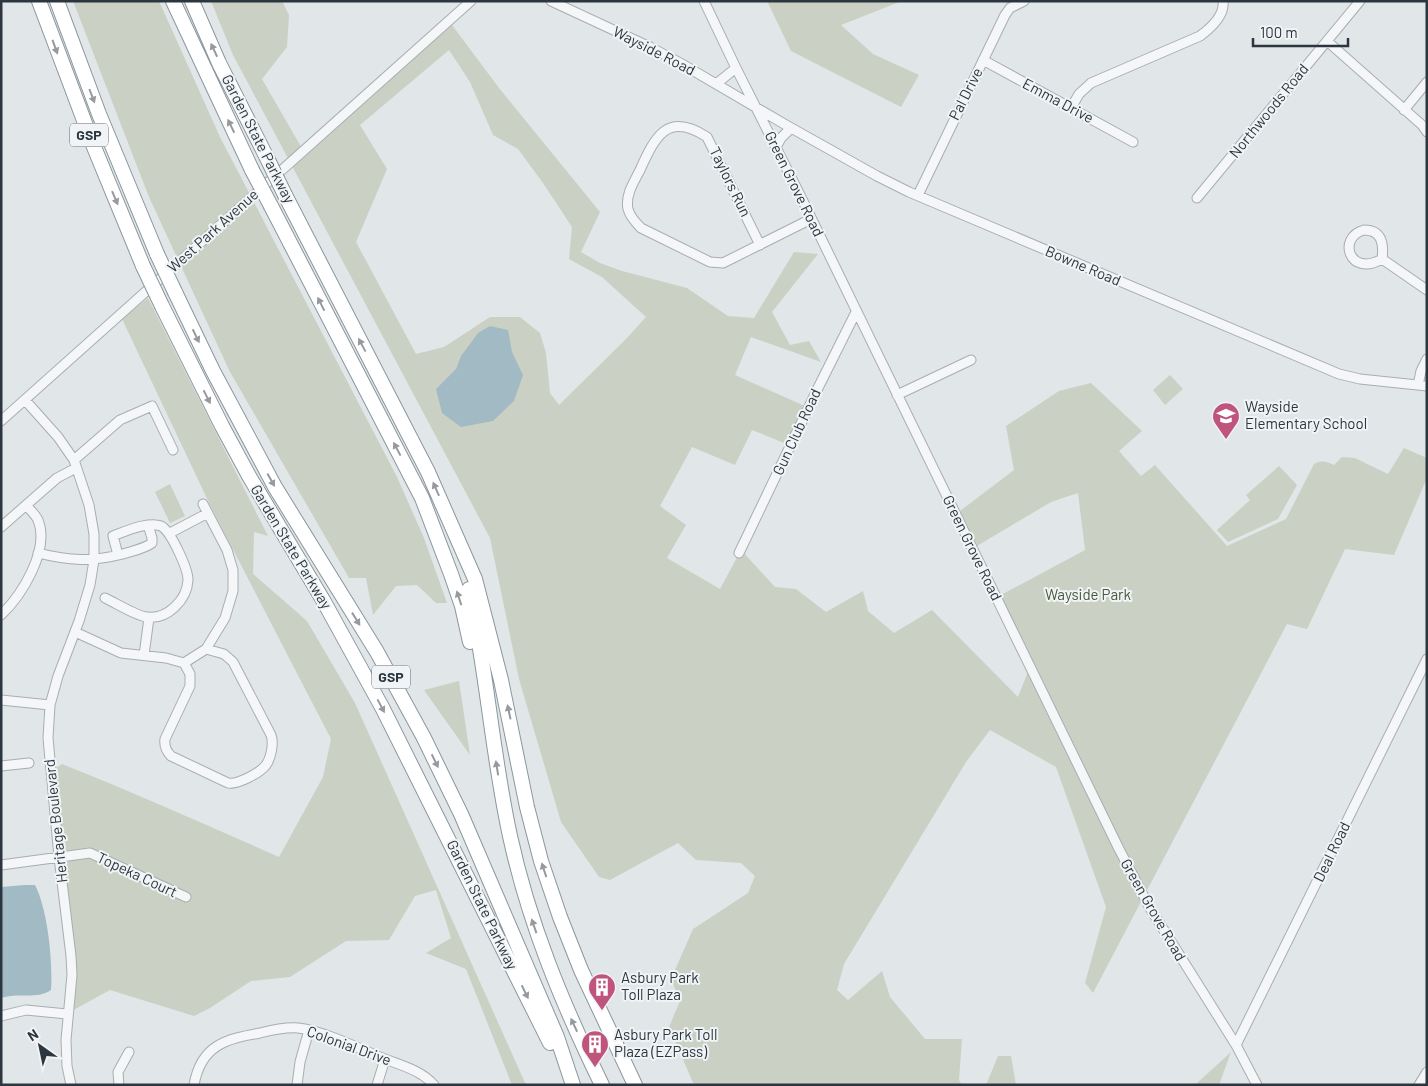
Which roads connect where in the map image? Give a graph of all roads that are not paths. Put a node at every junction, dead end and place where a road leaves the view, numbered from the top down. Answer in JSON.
{"nodes":[{"id":1,"x":39,"y":1,"type":"edge"},
{"id":2,"x":57,"y":1,"type":"edge"},
{"id":3,"x":173,"y":1,"type":"edge"},
{"id":4,"x":192,"y":1,"type":"edge"},
{"id":5,"x":471,"y":1,"type":"edge"},
{"id":6,"x":551,"y":1,"type":"edge"},
{"id":7,"x":704,"y":1,"type":"edge"},
{"id":8,"x":1024,"y":1,"type":"edge"},
{"id":9,"x":1223,"y":1,"type":"edge"},
{"id":10,"x":1360,"y":1,"type":"edge"},
{"id":11,"x":1327,"y":41,"type":"junction"},
{"id":12,"x":984,"y":60,"type":"junction"},
{"id":13,"x":736,"y":68,"type":"junction"},
{"id":14,"x":1427,"y":82,"type":"edge"},
{"id":15,"x":716,"y":84,"type":"junction"},
{"id":16,"x":755,"y":106,"type":"junction"},
{"id":17,"x":1071,"y":108,"type":"junction"},
{"id":18,"x":1404,"y":110,"type":"junction"},
{"id":19,"x":791,"y":128,"type":"junction"},
{"id":20,"x":1427,"y":132,"type":"edge"},
{"id":21,"x":1133,"y":142,"type":"dead end"},
{"id":22,"x":776,"y":147,"type":"junction"},
{"id":23,"x":918,"y":195,"type":"junction"},
{"id":24,"x":1198,"y":198,"type":"dead end"},
{"id":25,"x":811,"y":219,"type":"junction"},
{"id":26,"x":760,"y":245,"type":"junction"},
{"id":27,"x":1382,"y":259,"type":"junction"},
{"id":28,"x":1427,"y":290,"type":"edge"},
{"id":29,"x":856,"y":312,"type":"junction"},
{"id":30,"x":1427,"y":359,"type":"edge"},
{"id":31,"x":971,"y":360,"type":"dead end"},
{"id":32,"x":1422,"y":385,"type":"edge"},
{"id":33,"x":897,"y":395,"type":"junction"},
{"id":34,"x":25,"y":400,"type":"junction"},
{"id":35,"x":1,"y":421,"type":"edge"},
{"id":36,"x":173,"y":450,"type":"dead end"},
{"id":37,"x":75,"y":464,"type":"junction"},
{"id":38,"x":203,"y":504,"type":"dead end"},
{"id":39,"x":26,"y":505,"type":"junction"},
{"id":40,"x":208,"y":513,"type":"junction"},
{"id":41,"x":148,"y":525,"type":"junction"},
{"id":42,"x":1,"y":526,"type":"edge"},
{"id":43,"x":170,"y":533,"type":"junction"},
{"id":44,"x":454,"y":535,"type":"junction"},
{"id":45,"x":38,"y":553,"type":"junction"},
{"id":46,"x":739,"y":553,"type":"dead end"},
{"id":47,"x":118,"y":555,"type":"junction"},
{"id":48,"x":94,"y":562,"type":"junction"},
{"id":49,"x":105,"y":598,"type":"dead end"},
{"id":50,"x":1,"y":615,"type":"edge"},
{"id":51,"x":149,"y":618,"type":"junction"},
{"id":52,"x":75,"y":632,"type":"junction"},
{"id":53,"x":206,"y":649,"type":"junction"},
{"id":54,"x":144,"y":655,"type":"junction"},
{"id":55,"x":1427,"y":659,"type":"edge"},
{"id":56,"x":184,"y":663,"type":"junction"},
{"id":57,"x":1,"y":700,"type":"edge"},
{"id":58,"x":50,"y":705,"type":"junction"},
{"id":59,"x":491,"y":731,"type":"junction"},
{"id":60,"x":30,"y":763,"type":"dead end"},
{"id":61,"x":1,"y":766,"type":"edge"},
{"id":62,"x":59,"y":857,"type":"junction"},
{"id":63,"x":1,"y":865,"type":"edge"},
{"id":64,"x":186,"y":897,"type":"dead end"},
{"id":65,"x":67,"y":1014,"type":"junction"},
{"id":66,"x":1,"y":1016,"type":"edge"},
{"id":67,"x":309,"y":1030,"type":"junction"},
{"id":68,"x":1236,"y":1045,"type":"junction"},
{"id":69,"x":128,"y":1052,"type":"dead end"},
{"id":70,"x":385,"y":1059,"type":"junction"},
{"id":71,"x":1427,"y":1072,"type":"edge"},
{"id":72,"x":572,"y":1083,"type":"edge"},
{"id":73,"x":71,"y":1085,"type":"edge"},
{"id":74,"x":119,"y":1085,"type":"edge"},
{"id":75,"x":194,"y":1085,"type":"edge"},
{"id":76,"x":297,"y":1085,"type":"edge"},
{"id":77,"x":376,"y":1085,"type":"edge"},
{"id":78,"x":434,"y":1085,"type":"edge"},
{"id":79,"x":602,"y":1085,"type":"edge"},
{"id":80,"x":634,"y":1085,"type":"edge"},
{"id":81,"x":1257,"y":1085,"type":"edge"},
{"id":82,"x":1419,"y":1085,"type":"edge"}],
"edges":[{"from":1,"to":72,"type":"highway","name":"Garden State Parkway","number":"GSP","one_way":true,"bridge":true},
{"from":2,"to":72,"type":"highway","name":"Garden State Parkway","number":"GSP","one_way":true,"bridge":true},
{"from":59,"to":3,"type":"highway","name":"Garden State Parkway","one_way":true,"bridge":true},
{"from":44,"to":4,"type":"highway","name":"Garden State Parkway","one_way":true,"bridge":true},
{"from":5,"to":34,"type":"street","name":"West Park Avenue"},
{"from":6,"to":15,"type":"street","name":"Wayside Road"},
{"from":7,"to":13,"type":"street","name":"Green Grove Road"},
{"from":8,"to":12,"type":"street","name":"Pal Drive"},
{"from":9,"to":17,"type":"street"},
{"from":10,"to":11,"type":"street","name":"Northwoods Road"},
{"from":11,"to":18,"type":"street"},
{"from":11,"to":24,"type":"street","name":"Northwoods Road"},
{"from":12,"to":17,"type":"street","name":"Emma Drive"},
{"from":12,"to":23,"type":"street","name":"Pal Drive"},
{"from":13,"to":15,"type":"street"},
{"from":13,"to":16,"type":"street","name":"Green Grove Road"},
{"from":14,"to":18,"type":"street"},
{"from":15,"to":16,"type":"street","name":"Wayside Road"},
{"from":16,"to":19,"type":"street","name":"Bowne Road"},
{"from":16,"to":22,"type":"street","name":"Green Grove Road"},
{"from":17,"to":21,"type":"street","name":"Emma Drive"},
{"from":18,"to":20,"type":"street"},
{"from":19,"to":22,"type":"street"},
{"from":19,"to":23,"type":"street","name":"Bowne Road"},
{"from":22,"to":25,"type":"street","name":"Green Grove Road"},
{"from":23,"to":32,"type":"street","name":"Bowne Road"},
{"from":25,"to":26,"type":"street","name":"Taylors Run"},
{"from":25,"to":29,"type":"street","name":"Green Grove Road"},
{"from":26,"to":26,"type":"street","name":"Taylors Run"},
{"from":27,"to":27,"type":"street"},
{"from":27,"to":28,"type":"street"},
{"from":29,"to":33,"type":"street","name":"Green Grove Road"},
{"from":29,"to":46,"type":"street","name":"Gun Club Road"},
{"from":30,"to":32,"type":"street"},
{"from":31,"to":33,"type":"street"},
{"from":33,"to":68,"type":"street","name":"Green Grove Road"},
{"from":34,"to":35,"type":"street","name":"West Park Avenue"},
{"from":34,"to":37,"type":"street","name":"Heritage Boulevard"},
{"from":36,"to":37,"type":"street"},
{"from":37,"to":39,"type":"street"},
{"from":37,"to":48,"type":"street","name":"Heritage Boulevard"},
{"from":38,"to":40,"type":"street"},
{"from":39,"to":42,"type":"street"},
{"from":39,"to":45,"type":"street"},
{"from":40,"to":43,"type":"street"},
{"from":40,"to":53,"type":"street"},
{"from":41,"to":43,"type":"street"},
{"from":41,"to":47,"type":"street"},
{"from":41,"to":47,"type":"street"},
{"from":43,"to":51,"type":"street"},
{"from":44,"to":59,"type":"highway"},
{"from":80,"to":44,"type":"highway","name":"Garden State Parkway","one_way":true},
{"from":45,"to":48,"type":"street"},
{"from":45,"to":50,"type":"street"},
{"from":47,"to":48,"type":"street"},
{"from":48,"to":52,"type":"street","name":"Heritage Boulevard"},
{"from":49,"to":51,"type":"street"},
{"from":51,"to":54,"type":"street"},
{"from":52,"to":54,"type":"street"},
{"from":52,"to":58,"type":"street","name":"Heritage Boulevard"},
{"from":53,"to":56,"type":"street"},
{"from":53,"to":56,"type":"street"},
{"from":54,"to":56,"type":"street"},
{"from":55,"to":68,"type":"street","name":"Deal Road"},
{"from":57,"to":58,"type":"street"},
{"from":58,"to":62,"type":"street","name":"Heritage Boulevard"},
{"from":79,"to":59,"type":"highway","one_way":true},
{"from":60,"to":61,"type":"street"},
{"from":62,"to":63,"type":"street","name":"Topeka Court"},
{"from":62,"to":64,"type":"street","name":"Topeka Court"},
{"from":62,"to":65,"type":"street","name":"Heritage Boulevard"},
{"from":65,"to":66,"type":"street"},
{"from":65,"to":73,"type":"street","name":"Heritage Boulevard"},
{"from":67,"to":70,"type":"street","name":"Colonial Drive"},
{"from":67,"to":75,"type":"street","name":"Colonial Drive"},
{"from":67,"to":76,"type":"street"},
{"from":68,"to":81,"type":"street","name":"Green Grove Road"},
{"from":69,"to":74,"type":"street"},
{"from":70,"to":77,"type":"street"},
{"from":70,"to":78,"type":"street","name":"Colonial Drive"},
{"from":71,"to":82,"type":"street"}]}
